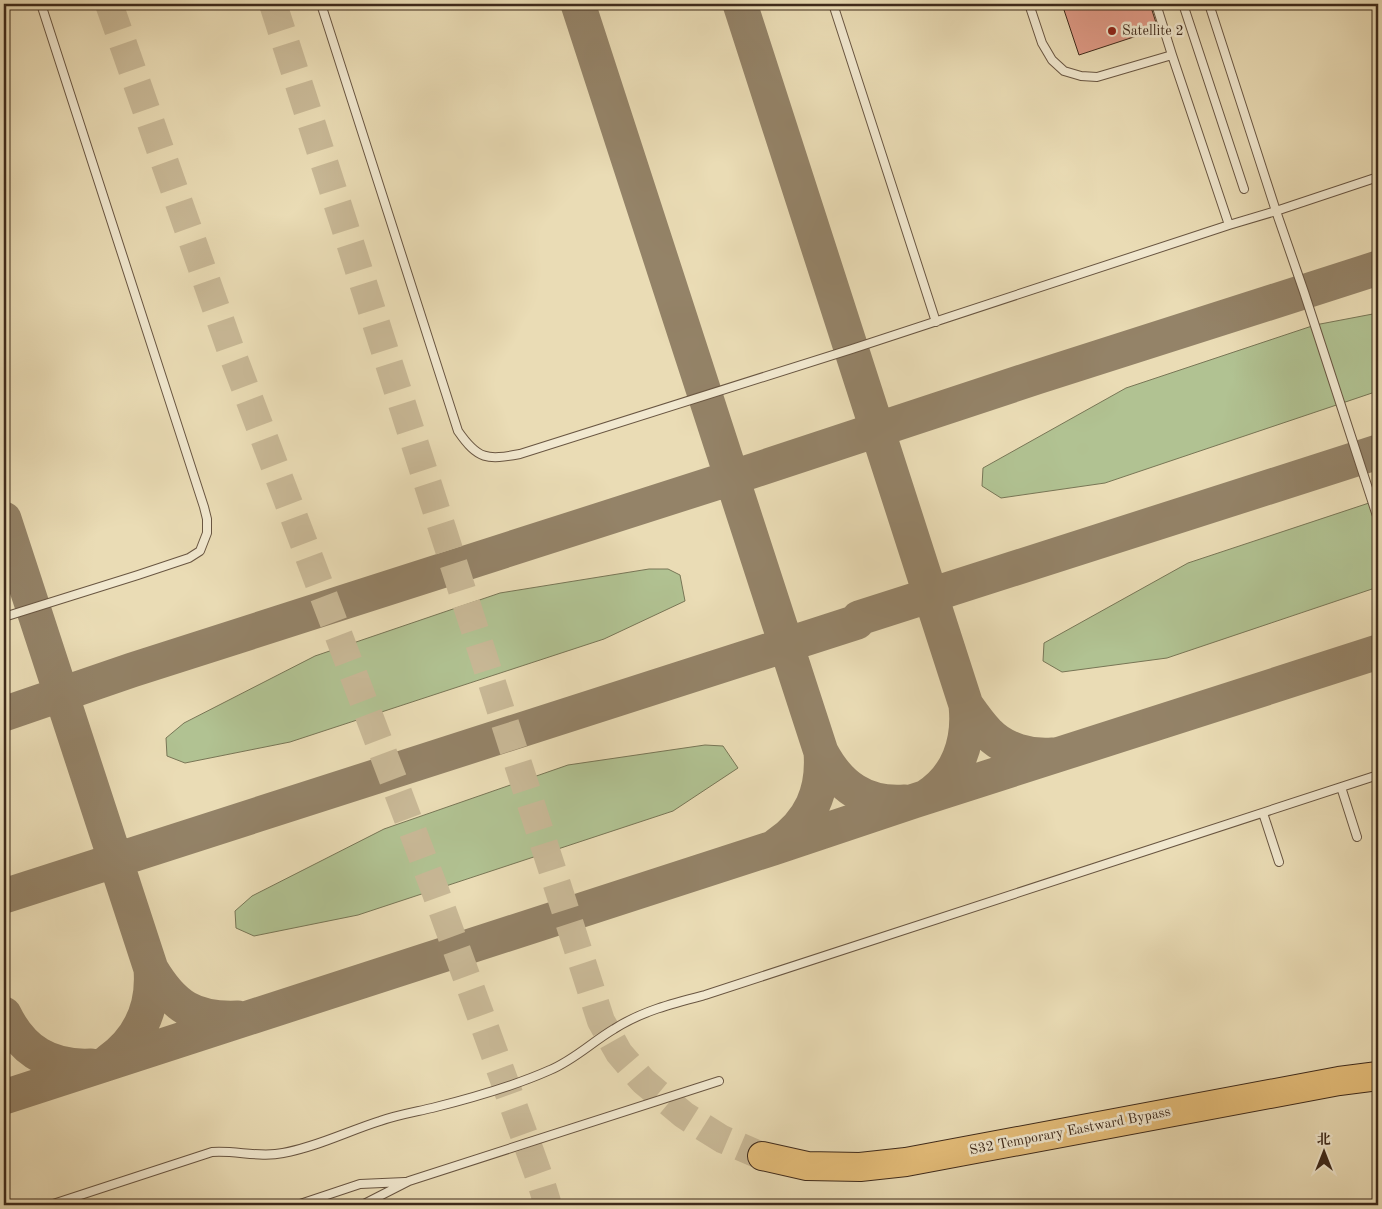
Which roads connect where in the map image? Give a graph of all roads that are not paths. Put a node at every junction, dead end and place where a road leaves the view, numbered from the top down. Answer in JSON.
{"nodes":[{"id":1,"x":41,"y":4,"type":"edge"},
{"id":2,"x":320,"y":4,"type":"edge"},
{"id":3,"x":833,"y":4,"type":"edge"},
{"id":4,"x":1029,"y":4,"type":"edge"},
{"id":5,"x":1156,"y":4,"type":"edge"},
{"id":6,"x":1183,"y":4,"type":"edge"},
{"id":7,"x":1209,"y":4,"type":"edge"},
{"id":8,"x":1172,"y":55,"type":"junction"},
{"id":9,"x":1378,"y":177,"type":"edge"},
{"id":10,"x":1244,"y":189,"type":"dead end"},
{"id":11,"x":1276,"y":211,"type":"junction"},
{"id":12,"x":1229,"y":225,"type":"junction"},
{"id":13,"x":936,"y":322,"type":"junction"},
{"id":14,"x":1378,"y":519,"type":"edge"},
{"id":15,"x":4,"y":617,"type":"edge"},
{"id":16,"x":1378,"y":775,"type":"edge"},
{"id":17,"x":1341,"y":787,"type":"junction"},
{"id":18,"x":1263,"y":813,"type":"junction"},
{"id":19,"x":1357,"y":837,"type":"dead end"},
{"id":20,"x":1279,"y":862,"type":"dead end"},
{"id":21,"x":1378,"y":1076,"type":"edge"},
{"id":22,"x":719,"y":1081,"type":"dead end"},
{"id":23,"x":762,"y":1156,"type":"tunnel mouth"},
{"id":24,"x":409,"y":1181,"type":"junction"},
{"id":25,"x":50,"y":1205,"type":"edge"},
{"id":26,"x":297,"y":1205,"type":"edge"},
{"id":27,"x":362,"y":1205,"type":"edge"}],
"edges":[{"from":1,"to":15,"type":"lane"},
{"from":2,"to":13,"type":"lane"},
{"from":3,"to":13,"type":"lane"},
{"from":4,"to":8,"type":"lane"},
{"from":5,"to":8,"type":"lane"},
{"from":6,"to":10,"type":"lane"},
{"from":7,"to":11,"type":"lane"},
{"from":8,"to":12,"type":"lane"},
{"from":9,"to":11,"type":"lane"},
{"from":11,"to":12,"type":"lane"},
{"from":11,"to":14,"type":"lane"},
{"from":12,"to":13,"type":"lane"},
{"from":16,"to":17,"type":"lane"},
{"from":17,"to":18,"type":"lane"},
{"from":17,"to":19,"type":"lane"},
{"from":18,"to":20,"type":"lane"},
{"from":18,"to":25,"type":"lane"},
{"from":21,"to":23,"type":"highway","name":"S32 Temporary Eastward Bypass"},
{"from":22,"to":24,"type":"lane"},
{"from":24,"to":26,"type":"lane"},
{"from":24,"to":27,"type":"lane"}]}
